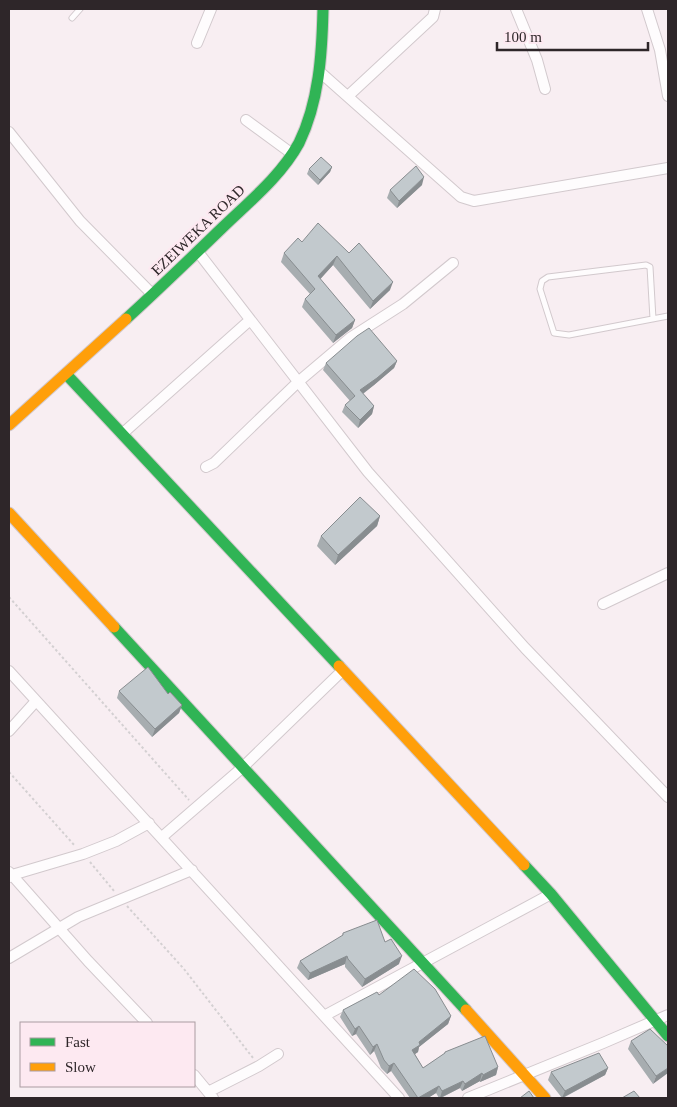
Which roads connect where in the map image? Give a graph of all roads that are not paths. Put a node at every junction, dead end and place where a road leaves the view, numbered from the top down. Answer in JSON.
{"nodes":[{"id":1,"x":80,"y":9,"type":"edge"},
{"id":2,"x":211,"y":9,"type":"edge"},
{"id":3,"x":323,"y":9,"type":"edge"},
{"id":4,"x":435,"y":9,"type":"edge"},
{"id":5,"x":516,"y":9,"type":"edge"},
{"id":6,"x":647,"y":9,"type":"edge"},
{"id":7,"x":72,"y":18,"type":"dead end"},
{"id":8,"x":197,"y":43,"type":"dead end"},
{"id":9,"x":320,"y":72,"type":"junction"},
{"id":10,"x":545,"y":89,"type":"dead end"},
{"id":11,"x":348,"y":96,"type":"junction"},
{"id":12,"x":668,"y":96,"type":"edge"},
{"id":13,"x":246,"y":120,"type":"dead end"},
{"id":14,"x":9,"y":132,"type":"edge"},
{"id":15,"x":291,"y":153,"type":"junction"},
{"id":16,"x":668,"y":168,"type":"edge"},
{"id":17,"x":198,"y":252,"type":"junction"},
{"id":18,"x":453,"y":263,"type":"dead end"},
{"id":19,"x":152,"y":294,"type":"junction"},
{"id":20,"x":668,"y":316,"type":"edge"},
{"id":21,"x":653,"y":318,"type":"junction"},
{"id":22,"x":250,"y":320,"type":"junction"},
{"id":23,"x":66,"y":374,"type":"junction"},
{"id":24,"x":298,"y":382,"type":"junction"},
{"id":25,"x":9,"y":425,"type":"edge"},
{"id":26,"x":122,"y":434,"type":"junction"},
{"id":27,"x":206,"y":467,"type":"dead end"},
{"id":28,"x":9,"y":513,"type":"edge"},
{"id":29,"x":668,"y":573,"type":"edge"},
{"id":30,"x":603,"y":604,"type":"dead end"},
{"id":31,"x":344,"y":670,"type":"junction"},
{"id":32,"x":9,"y":671,"type":"edge"},
{"id":33,"x":36,"y":701,"type":"junction"},
{"id":34,"x":9,"y":731,"type":"edge"},
{"id":35,"x":243,"y":767,"type":"junction"},
{"id":36,"x":668,"y":797,"type":"edge"},
{"id":37,"x":149,"y":823,"type":"junction"},
{"id":38,"x":162,"y":837,"type":"junction"},
{"id":39,"x":192,"y":870,"type":"junction"},
{"id":40,"x":10,"y":874,"type":"edge"},
{"id":41,"x":551,"y":894,"type":"junction"},
{"id":42,"x":60,"y":928,"type":"junction"},
{"id":43,"x":9,"y":958,"type":"edge"},
{"id":44,"x":422,"y":962,"type":"junction"},
{"id":45,"x":668,"y":1014,"type":"edge"},
{"id":46,"x":324,"y":1016,"type":"junction"},
{"id":47,"x":655,"y":1020,"type":"junction"},
{"id":48,"x":146,"y":1022,"type":"edge"},
{"id":49,"x":668,"y":1036,"type":"edge"},
{"id":50,"x":278,"y":1054,"type":"dead end"},
{"id":51,"x":523,"y":1075,"type":"junction"},
{"id":52,"x":195,"y":1076,"type":"edge"},
{"id":53,"x":211,"y":1095,"type":"edge"},
{"id":54,"x":398,"y":1098,"type":"edge"},
{"id":55,"x":468,"y":1098,"type":"edge"},
{"id":56,"x":544,"y":1098,"type":"edge"}],
"edges":[{"from":1,"to":7,"type":"lane"},
{"from":2,"to":8,"type":"street"},
{"from":3,"to":9,"type":"street","name":"EZEIWEKA ROAD"},
{"from":4,"to":11,"type":"street"},
{"from":5,"to":10,"type":"street"},
{"from":6,"to":12,"type":"street"},
{"from":9,"to":11,"type":"street"},
{"from":9,"to":15,"type":"street","name":"EZEIWEKA ROAD"},
{"from":11,"to":16,"type":"street"},
{"from":13,"to":15,"type":"street"},
{"from":14,"to":19,"type":"street"},
{"from":15,"to":17,"type":"street","name":"EZEIWEKA ROAD"},
{"from":17,"to":19,"type":"street","name":"EZEIWEKA ROAD"},
{"from":17,"to":22,"type":"street"},
{"from":18,"to":24,"type":"street"},
{"from":19,"to":23,"type":"street","name":"EZEIWEKA ROAD"},
{"from":20,"to":21,"type":"lane"},
{"from":21,"to":21,"type":"lane"},
{"from":22,"to":24,"type":"street"},
{"from":22,"to":26,"type":"street"},
{"from":23,"to":25,"type":"street","name":"EZEIWEKA ROAD"},
{"from":23,"to":26,"type":"street"},
{"from":24,"to":27,"type":"street"},
{"from":24,"to":36,"type":"street"},
{"from":26,"to":31,"type":"street"},
{"from":28,"to":35,"type":"street"},
{"from":29,"to":30,"type":"street"},
{"from":31,"to":35,"type":"street"},
{"from":31,"to":41,"type":"street"},
{"from":32,"to":33,"type":"street"},
{"from":33,"to":34,"type":"street"},
{"from":33,"to":37,"type":"street"},
{"from":35,"to":38,"type":"street"},
{"from":35,"to":44,"type":"street"},
{"from":37,"to":38,"type":"street"},
{"from":37,"to":40,"type":"street"},
{"from":38,"to":39,"type":"street"},
{"from":39,"to":42,"type":"street"},
{"from":39,"to":46,"type":"street"},
{"from":40,"to":42,"type":"street"},
{"from":41,"to":44,"type":"street"},
{"from":41,"to":47,"type":"street"},
{"from":42,"to":43,"type":"street"},
{"from":42,"to":48,"type":"street"},
{"from":44,"to":46,"type":"street"},
{"from":44,"to":51,"type":"street"},
{"from":45,"to":47,"type":"street"},
{"from":46,"to":54,"type":"street"},
{"from":47,"to":49,"type":"street"},
{"from":47,"to":51,"type":"street"},
{"from":50,"to":53,"type":"street"},
{"from":51,"to":55,"type":"street"},
{"from":51,"to":56,"type":"street"},
{"from":52,"to":53,"type":"street"}]}
